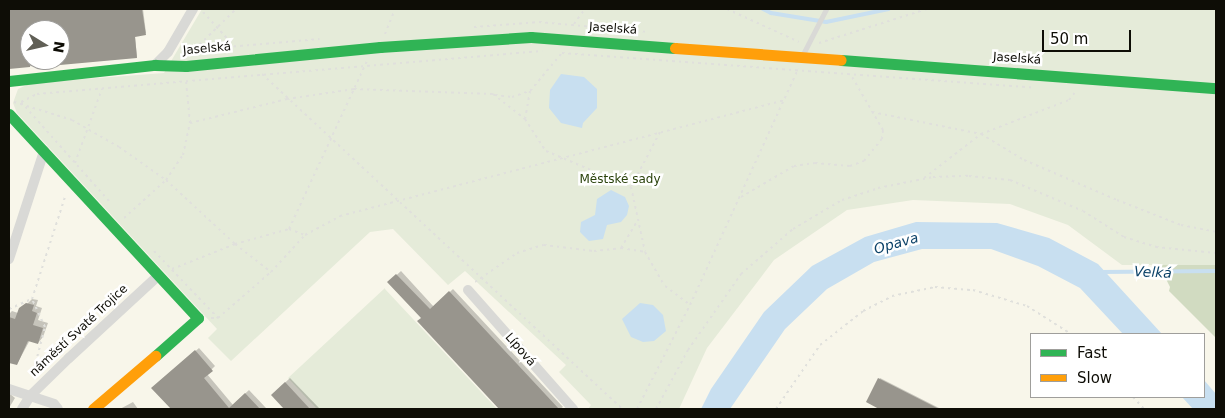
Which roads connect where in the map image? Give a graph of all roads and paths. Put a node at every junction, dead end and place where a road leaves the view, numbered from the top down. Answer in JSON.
{"nodes":[{"id":1,"x":193,"y":9,"type":"edge"},
{"id":2,"x":200,"y":9,"type":"edge"},
{"id":3,"x":236,"y":9,"type":"edge"},
{"id":4,"x":395,"y":9,"type":"edge"},
{"id":5,"x":585,"y":9,"type":"edge"},
{"id":6,"x":727,"y":9,"type":"edge"},
{"id":7,"x":927,"y":9,"type":"edge"},
{"id":8,"x":825,"y":11,"type":"edge"},
{"id":9,"x":216,"y":25,"type":"junction"},
{"id":10,"x":568,"y":39,"type":"junction"},
{"id":11,"x":808,"y":46,"type":"junction"},
{"id":12,"x":380,"y":47,"type":"junction"},
{"id":13,"x":195,"y":49,"type":"dead end"},
{"id":14,"x":186,"y":50,"type":"dead end"},
{"id":15,"x":561,"y":53,"type":"junction"},
{"id":16,"x":802,"y":57,"type":"junction"},
{"id":17,"x":248,"y":60,"type":"junction"},
{"id":18,"x":155,"y":65,"type":"junction"},
{"id":19,"x":364,"y":65,"type":"junction"},
{"id":20,"x":186,"y":66,"type":"junction"},
{"id":21,"x":796,"y":73,"type":"junction"},
{"id":22,"x":262,"y":74,"type":"junction"},
{"id":23,"x":852,"y":77,"type":"junction"},
{"id":24,"x":9,"y":81,"type":"edge"},
{"id":25,"x":186,"y":82,"type":"junction"},
{"id":26,"x":1216,"y":88,"type":"edge"},
{"id":27,"x":102,"y":89,"type":"junction"},
{"id":28,"x":354,"y":89,"type":"junction"},
{"id":29,"x":1038,"y":89,"type":"dead end"},
{"id":30,"x":530,"y":90,"type":"junction"},
{"id":31,"x":1066,"y":90,"type":"dead end"},
{"id":32,"x":493,"y":94,"type":"junction"},
{"id":33,"x":287,"y":100,"type":"junction"},
{"id":34,"x":786,"y":100,"type":"junction"},
{"id":35,"x":20,"y":102,"type":"junction"},
{"id":36,"x":872,"y":112,"type":"junction"},
{"id":37,"x":9,"y":117,"type":"edge"},
{"id":38,"x":525,"y":119,"type":"junction"},
{"id":39,"x":190,"y":123,"type":"junction"},
{"id":40,"x":88,"y":129,"type":"junction"},
{"id":41,"x":661,"y":131,"type":"junction"},
{"id":42,"x":981,"y":134,"type":"junction"},
{"id":43,"x":331,"y":141,"type":"junction"},
{"id":44,"x":44,"y":151,"type":"junction"},
{"id":45,"x":558,"y":158,"type":"junction"},
{"id":46,"x":75,"y":164,"type":"junction"},
{"id":47,"x":71,"y":179,"type":"junction"},
{"id":48,"x":922,"y":179,"type":"junction"},
{"id":49,"x":166,"y":180,"type":"junction"},
{"id":50,"x":631,"y":186,"type":"junction"},
{"id":51,"x":741,"y":197,"type":"junction"},
{"id":52,"x":395,"y":200,"type":"junction"},
{"id":53,"x":112,"y":204,"type":"dead end"},
{"id":54,"x":118,"y":211,"type":"dead end"},
{"id":55,"x":124,"y":218,"type":"junction"},
{"id":56,"x":638,"y":219,"type":"junction"},
{"id":57,"x":130,"y":225,"type":"dead end"},
{"id":58,"x":115,"y":226,"type":"junction"},
{"id":59,"x":289,"y":229,"type":"junction"},
{"id":60,"x":1216,"y":232,"type":"edge"},
{"id":61,"x":306,"y":235,"type":"junction"},
{"id":62,"x":148,"y":244,"type":"dead end"},
{"id":63,"x":235,"y":244,"type":"junction"},
{"id":64,"x":622,"y":248,"type":"junction"},
{"id":65,"x":645,"y":252,"type":"junction"},
{"id":66,"x":1216,"y":253,"type":"edge"},
{"id":67,"x":9,"y":259,"type":"edge"},
{"id":68,"x":172,"y":269,"type":"junction"},
{"id":69,"x":271,"y":272,"type":"junction"},
{"id":70,"x":159,"y":275,"type":"junction"},
{"id":71,"x":479,"y":277,"type":"junction"},
{"id":72,"x":468,"y":290,"type":"joint"},
{"id":73,"x":32,"y":299,"type":"junction"},
{"id":74,"x":690,"y":305,"type":"junction"},
{"id":75,"x":9,"y":309,"type":"edge"},
{"id":76,"x":198,"y":318,"type":"junction"},
{"id":77,"x":218,"y":318,"type":"junction"},
{"id":78,"x":1069,"y":333,"type":"edge"},
{"id":79,"x":44,"y":382,"type":"junction"},
{"id":80,"x":9,"y":389,"type":"edge"},
{"id":81,"x":30,"y":396,"type":"junction"},
{"id":82,"x":1134,"y":398,"type":"edge"},
{"id":83,"x":22,"y":409,"type":"edge"},
{"id":84,"x":58,"y":409,"type":"edge"},
{"id":85,"x":93,"y":409,"type":"edge"},
{"id":86,"x":573,"y":409,"type":"edge"},
{"id":87,"x":622,"y":409,"type":"edge"},
{"id":88,"x":637,"y":409,"type":"edge"},
{"id":89,"x":656,"y":409,"type":"edge"},
{"id":90,"x":776,"y":409,"type":"edge"},
{"id":91,"x":1144,"y":409,"type":"edge"}],
"edges":[{"from":1,"to":18,"type":"street"},
{"from":2,"to":9,"type":"path"},
{"from":3,"to":9,"type":"path"},
{"from":4,"to":12,"type":"path"},
{"from":5,"to":10,"type":"path"},
{"from":6,"to":11,"type":"path"},
{"from":7,"to":11,"type":"path"},
{"from":8,"to":11,"type":"lane"},
{"from":9,"to":13,"type":"path"},
{"from":9,"to":17,"type":"path"},
{"from":10,"to":12,"type":"street","name":"Jaselská"},
{"from":10,"to":15,"type":"path"},
{"from":10,"to":16,"type":"street","name":"Jaselská"},
{"from":11,"to":16,"type":"lane"},
{"from":12,"to":17,"type":"street","name":"Jaselská"},
{"from":12,"to":19,"type":"path"},
{"from":14,"to":20,"type":"path"},
{"from":15,"to":19,"type":"path"},
{"from":15,"to":21,"type":"path"},
{"from":15,"to":30,"type":"path"},
{"from":16,"to":21,"type":"path"},
{"from":16,"to":26,"type":"street","name":"Jaselská"},
{"from":17,"to":20,"type":"street","name":"Jaselská"},
{"from":17,"to":22,"type":"path"},
{"from":18,"to":20,"type":"street","name":"Jaselská"},
{"from":18,"to":24,"type":"street","name":"Jaselská"},
{"from":19,"to":22,"type":"path"},
{"from":19,"to":28,"type":"path"},
{"from":20,"to":25,"type":"path"},
{"from":21,"to":23,"type":"path"},
{"from":21,"to":34,"type":"path"},
{"from":22,"to":25,"type":"path"},
{"from":22,"to":33,"type":"path"},
{"from":23,"to":29,"type":"path"},
{"from":23,"to":36,"type":"path"},
{"from":25,"to":27,"type":"path"},
{"from":25,"to":39,"type":"path"},
{"from":27,"to":35,"type":"path"},
{"from":27,"to":40,"type":"path"},
{"from":28,"to":32,"type":"path"},
{"from":28,"to":33,"type":"path"},
{"from":28,"to":43,"type":"path"},
{"from":30,"to":32,"type":"path"},
{"from":30,"to":38,"type":"path"},
{"from":31,"to":42,"type":"path"},
{"from":32,"to":38,"type":"path"},
{"from":33,"to":39,"type":"path"},
{"from":33,"to":43,"type":"path"},
{"from":34,"to":41,"type":"path"},
{"from":34,"to":51,"type":"path"},
{"from":35,"to":40,"type":"path"},
{"from":35,"to":46,"type":"path"},
{"from":36,"to":42,"type":"path"},
{"from":36,"to":51,"type":"path"},
{"from":37,"to":44,"type":"street"},
{"from":38,"to":45,"type":"path"},
{"from":39,"to":49,"type":"path"},
{"from":40,"to":46,"type":"path"},
{"from":40,"to":49,"type":"path"},
{"from":41,"to":45,"type":"path"},
{"from":41,"to":50,"type":"path"},
{"from":42,"to":48,"type":"path"},
{"from":42,"to":60,"type":"path"},
{"from":43,"to":52,"type":"path"},
{"from":43,"to":59,"type":"path"},
{"from":44,"to":47,"type":"street"},
{"from":44,"to":67,"type":"street"},
{"from":45,"to":50,"type":"path"},
{"from":45,"to":52,"type":"path"},
{"from":46,"to":47,"type":"path"},
{"from":46,"to":53,"type":"path"},
{"from":47,"to":58,"type":"street"},
{"from":47,"to":73,"type":"path"},
{"from":48,"to":66,"type":"path"},
{"from":48,"to":89,"type":"path"},
{"from":49,"to":55,"type":"path"},
{"from":49,"to":63,"type":"path"},
{"from":50,"to":56,"type":"path"},
{"from":51,"to":74,"type":"path"},
{"from":52,"to":61,"type":"path"},
{"from":52,"to":71,"type":"path"},
{"from":54,"to":55,"type":"path"},
{"from":55,"to":57,"type":"path"},
{"from":55,"to":58,"type":"path"},
{"from":56,"to":64,"type":"path"},
{"from":56,"to":65,"type":"path"},
{"from":58,"to":70,"type":"street"},
{"from":59,"to":61,"type":"path"},
{"from":59,"to":63,"type":"path"},
{"from":61,"to":69,"type":"path"},
{"from":62,"to":68,"type":"path"},
{"from":63,"to":68,"type":"path"},
{"from":63,"to":69,"type":"path"},
{"from":64,"to":65,"type":"path"},
{"from":64,"to":71,"type":"path"},
{"from":65,"to":74,"type":"path"},
{"from":68,"to":77,"type":"path"},
{"from":69,"to":77,"type":"path"},
{"from":70,"to":76,"type":"street"},
{"from":70,"to":79,"type":"street","name":"náměstí Svaté Trojice"},
{"from":71,"to":72,"type":"path"},
{"from":71,"to":87,"type":"path"},
{"from":72,"to":86,"type":"street","name":"Lípová"},
{"from":73,"to":75,"type":"path"},
{"from":73,"to":79,"type":"path"},
{"from":74,"to":88,"type":"path"},
{"from":76,"to":77,"type":"path"},
{"from":76,"to":85,"type":"street"},
{"from":78,"to":90,"type":"path"},
{"from":79,"to":81,"type":"street","name":"náměstí Svaté Trojice"},
{"from":80,"to":81,"type":"street"},
{"from":81,"to":83,"type":"street","name":"náměstí Svaté Trojice"},
{"from":81,"to":84,"type":"street"},
{"from":82,"to":91,"type":"path"}]}
